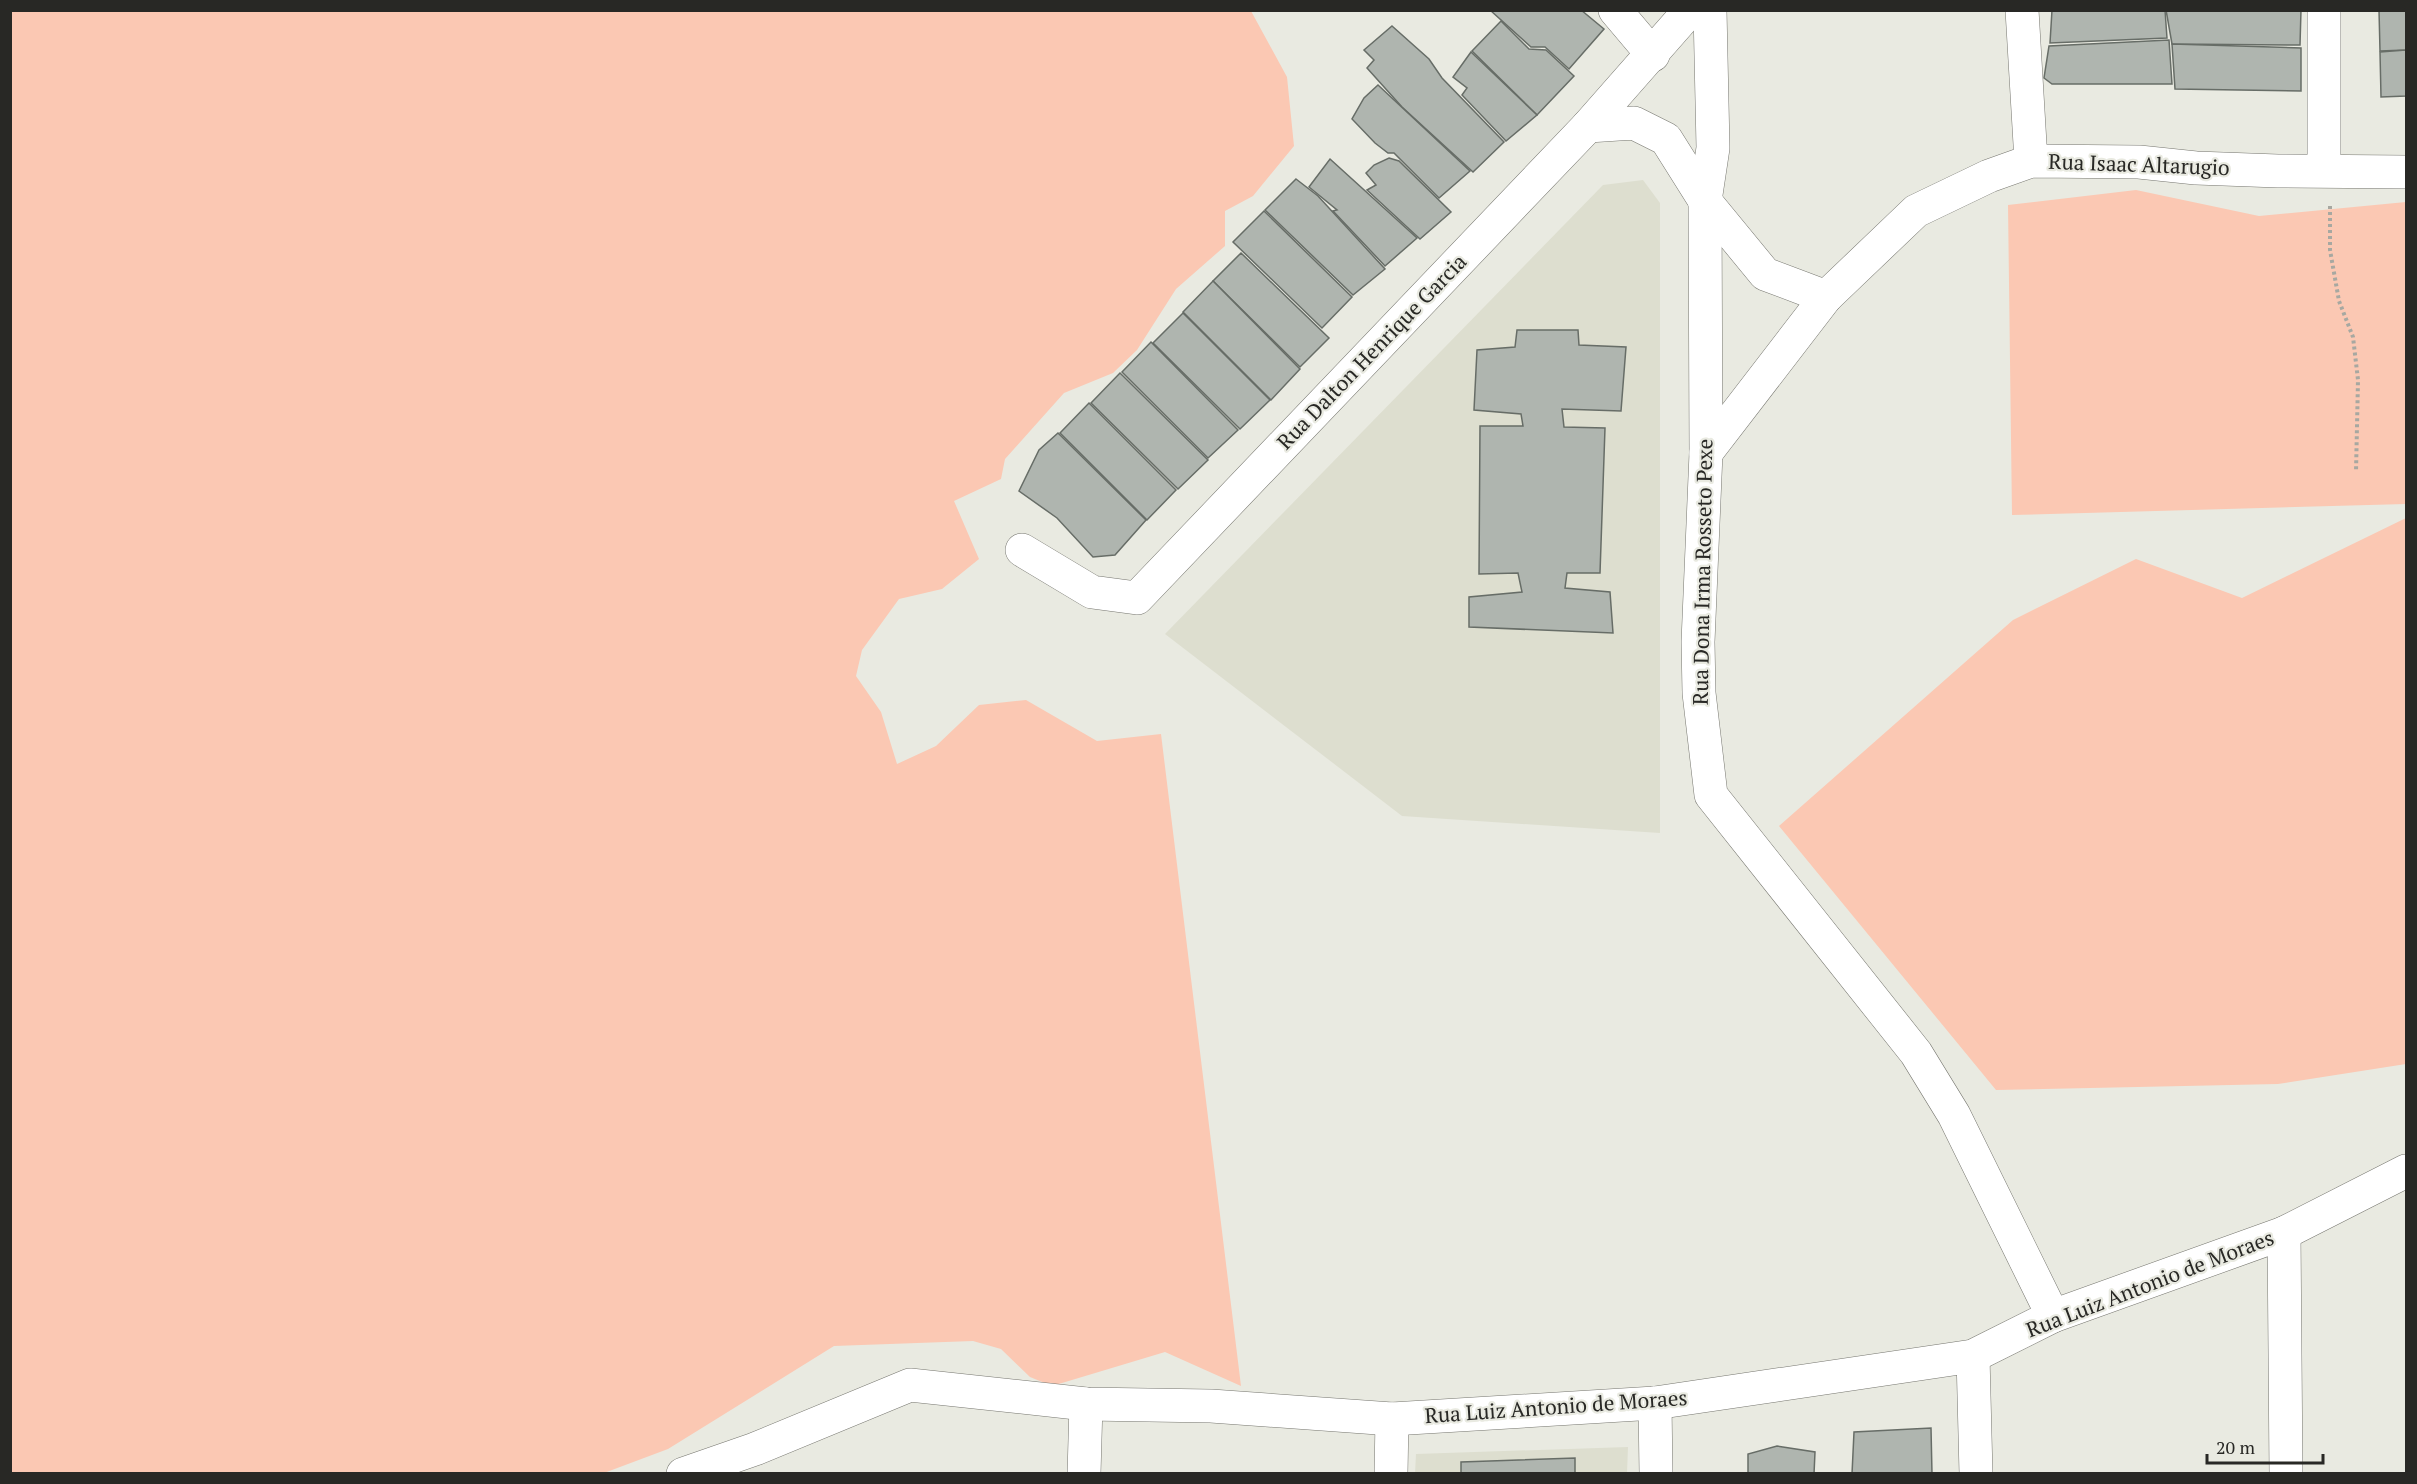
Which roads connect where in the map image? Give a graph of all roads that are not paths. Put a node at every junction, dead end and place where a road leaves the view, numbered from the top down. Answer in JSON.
{"nodes":[{"id":1,"x":1615,"y":10,"type":"edge"},
{"id":2,"x":1690,"y":10,"type":"edge"},
{"id":3,"x":1710,"y":10,"type":"edge"},
{"id":4,"x":2022,"y":10,"type":"edge"},
{"id":5,"x":2324,"y":10,"type":"edge"},
{"id":6,"x":2341,"y":10,"type":"edge"},
{"id":7,"x":1653,"y":55,"type":"junction"},
{"id":8,"x":1588,"y":126,"type":"junction"},
{"id":9,"x":2342,"y":130,"type":"dead end"},
{"id":10,"x":2031,"y":161,"type":"junction"},
{"id":11,"x":2324,"y":170,"type":"junction"},
{"id":12,"x":2406,"y":172,"type":"edge"},
{"id":13,"x":1705,"y":201,"type":"junction"},
{"id":14,"x":1826,"y":297,"type":"junction"},
{"id":15,"x":1706,"y":453,"type":"junction"},
{"id":16,"x":1022,"y":550,"type":"dead end"},
{"id":17,"x":2406,"y":1171,"type":"edge"},
{"id":18,"x":2284,"y":1233,"type":"junction"},
{"id":19,"x":2053,"y":1316,"type":"junction"},
{"id":20,"x":1973,"y":1356,"type":"junction"},
{"id":21,"x":1655,"y":1403,"type":"junction"},
{"id":22,"x":1086,"y":1404,"type":"junction"},
{"id":23,"x":1392,"y":1419,"type":"junction"},
{"id":24,"x":754,"y":1461,"type":"edge"},
{"id":25,"x":682,"y":1473,"type":"edge"},
{"id":26,"x":1084,"y":1473,"type":"edge"},
{"id":27,"x":1391,"y":1473,"type":"edge"},
{"id":28,"x":1656,"y":1473,"type":"edge"},
{"id":29,"x":1977,"y":1473,"type":"edge"},
{"id":30,"x":2286,"y":1473,"type":"edge"}],
"edges":[{"from":1,"to":7,"type":"street"},
{"from":2,"to":7,"type":"street","name":"Rua Dalton Henrique Garcia"},
{"from":3,"to":13,"type":"street","name":"Rua Dona Irma Rosseto Pexe"},
{"from":4,"to":10,"type":"street"},
{"from":5,"to":11,"type":"street"},
{"from":6,"to":9,"type":"street"},
{"from":7,"to":8,"type":"street","name":"Rua Dalton Henrique Garcia"},
{"from":8,"to":13,"type":"street"},
{"from":8,"to":16,"type":"street","name":"Rua Dalton Henrique Garcia"},
{"from":10,"to":11,"type":"street","name":"Rua Isaac Altarugio"},
{"from":10,"to":14,"type":"street","name":"Rua Isaac Altarugio"},
{"from":11,"to":12,"type":"street","name":"Rua Isaac Altarugio"},
{"from":13,"to":14,"type":"street"},
{"from":13,"to":15,"type":"street","name":"Rua Dona Irma Rosseto Pexe"},
{"from":14,"to":15,"type":"street","name":"Rua Isaac Altarugio"},
{"from":15,"to":19,"type":"street","name":"Rua Dona Irma Rosseto Pexe"},
{"from":17,"to":18,"type":"street","name":"Rua Luiz Antonio de Moraes"},
{"from":18,"to":19,"type":"street","name":"Rua Luiz Antonio de Moraes"},
{"from":18,"to":30,"type":"street"},
{"from":19,"to":20,"type":"street","name":"Rua Luiz Antonio de Moraes"},
{"from":20,"to":21,"type":"street","name":"Rua Luiz Antonio de Moraes"},
{"from":20,"to":29,"type":"street"},
{"from":21,"to":23,"type":"street","name":"Rua Luiz Antonio de Moraes"},
{"from":21,"to":28,"type":"street"},
{"from":22,"to":23,"type":"street","name":"Rua Luiz Antonio de Moraes"},
{"from":22,"to":24,"type":"street","name":"Rua Luiz Antonio de Moraes"},
{"from":22,"to":26,"type":"street"},
{"from":23,"to":27,"type":"street"},
{"from":24,"to":25,"type":"street","name":"Rua Luiz Antonio de Moraes"}]}
